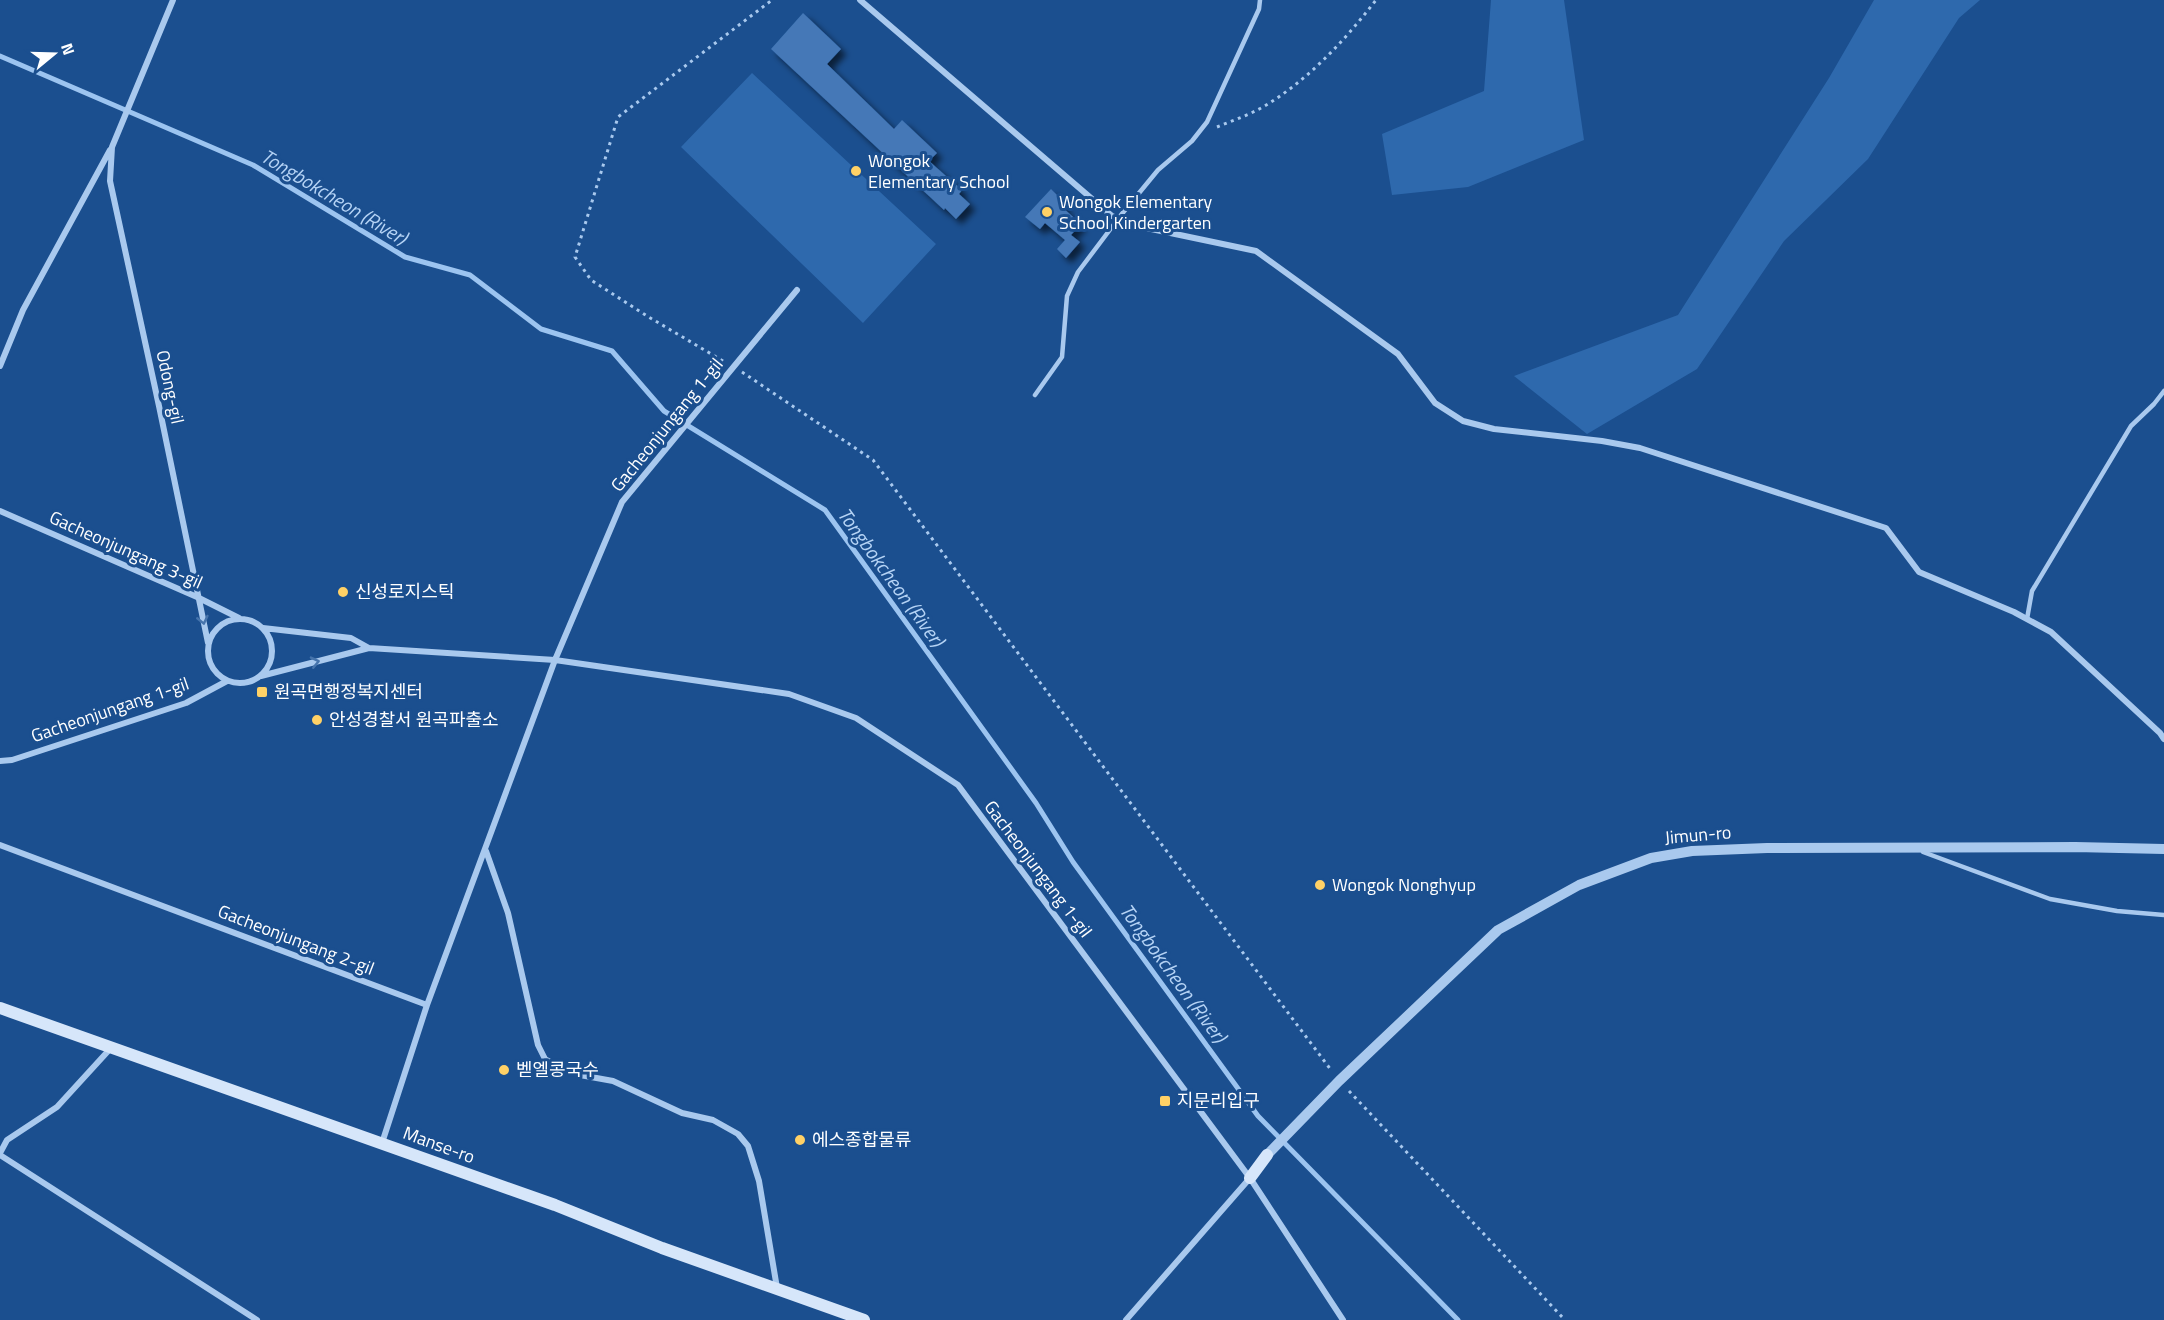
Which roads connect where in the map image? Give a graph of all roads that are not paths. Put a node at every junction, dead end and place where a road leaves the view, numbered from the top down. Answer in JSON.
{"nodes":[{"id":1,"x":173,"y":0,"type":"edge"},
{"id":2,"x":860,"y":0,"type":"edge"},
{"id":3,"x":1260,"y":0,"type":"edge"},
{"id":4,"x":112,"y":147,"type":"junction"},
{"id":5,"x":1119,"y":219,"type":"junction"},
{"id":6,"x":797,"y":290,"type":"dead end"},
{"id":7,"x":0,"y":366,"type":"edge"},
{"id":8,"x":2164,"y":391,"type":"edge"},
{"id":9,"x":1035,"y":395,"type":"dead end"},
{"id":10,"x":0,"y":511,"type":"edge"},
{"id":11,"x":197,"y":597,"type":"junction"},
{"id":12,"x":239,"y":618,"type":"junction"},
{"id":13,"x":2027,"y":619,"type":"junction"},
{"id":14,"x":263,"y":628,"type":"junction"},
{"id":15,"x":208,"y":643,"type":"junction"},
{"id":16,"x":369,"y":648,"type":"junction"},
{"id":17,"x":555,"y":660,"type":"junction"},
{"id":18,"x":261,"y":676,"type":"junction"},
{"id":19,"x":226,"y":681,"type":"junction"},
{"id":20,"x":2164,"y":739,"type":"edge"},
{"id":21,"x":0,"y":761,"type":"edge"},
{"id":22,"x":0,"y":845,"type":"edge"},
{"id":23,"x":1912,"y":848,"type":"junction"},
{"id":24,"x":2164,"y":849,"type":"edge"},
{"id":25,"x":485,"y":850,"type":"junction"},
{"id":26,"x":2164,"y":915,"type":"edge"},
{"id":27,"x":427,"y":1005,"type":"junction"},
{"id":28,"x":0,"y":1008,"type":"edge"},
{"id":29,"x":110,"y":1049,"type":"junction"},
{"id":30,"x":382,"y":1143,"type":"junction"},
{"id":31,"x":0,"y":1154,"type":"edge"},
{"id":32,"x":1267,"y":1155,"type":"joint"},
{"id":33,"x":1250,"y":1178,"type":"junction"},
{"id":34,"x":777,"y":1289,"type":"junction"},
{"id":35,"x":257,"y":1320,"type":"edge"},
{"id":36,"x":864,"y":1320,"type":"edge"},
{"id":37,"x":1126,"y":1320,"type":"edge"},
{"id":38,"x":1343,"y":1320,"type":"edge"}],
"edges":[{"from":1,"to":4,"type":"street","name":"Odong-gil"},
{"from":2,"to":5,"type":"street"},
{"from":3,"to":5,"type":"lane"},
{"from":4,"to":7,"type":"street"},
{"from":4,"to":11,"type":"street","name":"Odong-gil"},
{"from":5,"to":9,"type":"lane"},
{"from":5,"to":13,"type":"street"},
{"from":6,"to":17,"type":"street","name":"Gacheonjungang 1-gil"},
{"from":8,"to":13,"type":"lane"},
{"from":10,"to":11,"type":"street","name":"Gacheonjungang 3-gil"},
{"from":11,"to":12,"type":"street","name":"Gacheonjungang 3-gil"},
{"from":11,"to":15,"type":"street","name":"Odong-gil","one_way":true},
{"from":12,"to":14,"type":"street"},
{"from":12,"to":15,"type":"street"},
{"from":13,"to":20,"type":"street"},
{"from":14,"to":16,"type":"street"},
{"from":14,"to":18,"type":"street"},
{"from":15,"to":19,"type":"street"},
{"from":16,"to":17,"type":"street","name":"Gacheonjungang 1-gil"},
{"from":18,"to":16,"type":"street","name":"Gacheonjungang 1-gil","one_way":true},
{"from":17,"to":25,"type":"street"},
{"from":17,"to":33,"type":"street","name":"Gacheonjungang 1-gil"},
{"from":18,"to":19,"type":"street"},
{"from":19,"to":21,"type":"street","name":"Gacheonjungang 1-gil"},
{"from":22,"to":27,"type":"street","name":"Gacheonjungang 2-gil"},
{"from":23,"to":24,"type":"street","name":"Jimun-ro"},
{"from":23,"to":26,"type":"lane"},
{"from":23,"to":32,"type":"street","name":"Jimun-ro"},
{"from":25,"to":27,"type":"street"},
{"from":25,"to":34,"type":"street"},
{"from":27,"to":30,"type":"street"},
{"from":28,"to":29,"type":"main road","name":"Manse-ro"},
{"from":29,"to":30,"type":"main road","name":"Manse-ro"},
{"from":29,"to":31,"type":"street"},
{"from":30,"to":34,"type":"main road","name":"Manse-ro"},
{"from":31,"to":35,"type":"street"},
{"from":32,"to":33,"type":"main road"},
{"from":33,"to":37,"type":"street"},
{"from":33,"to":38,"type":"street","name":"Gacheonjungang 1-gil"},
{"from":34,"to":36,"type":"main road","name":"Manse-ro"}]}
